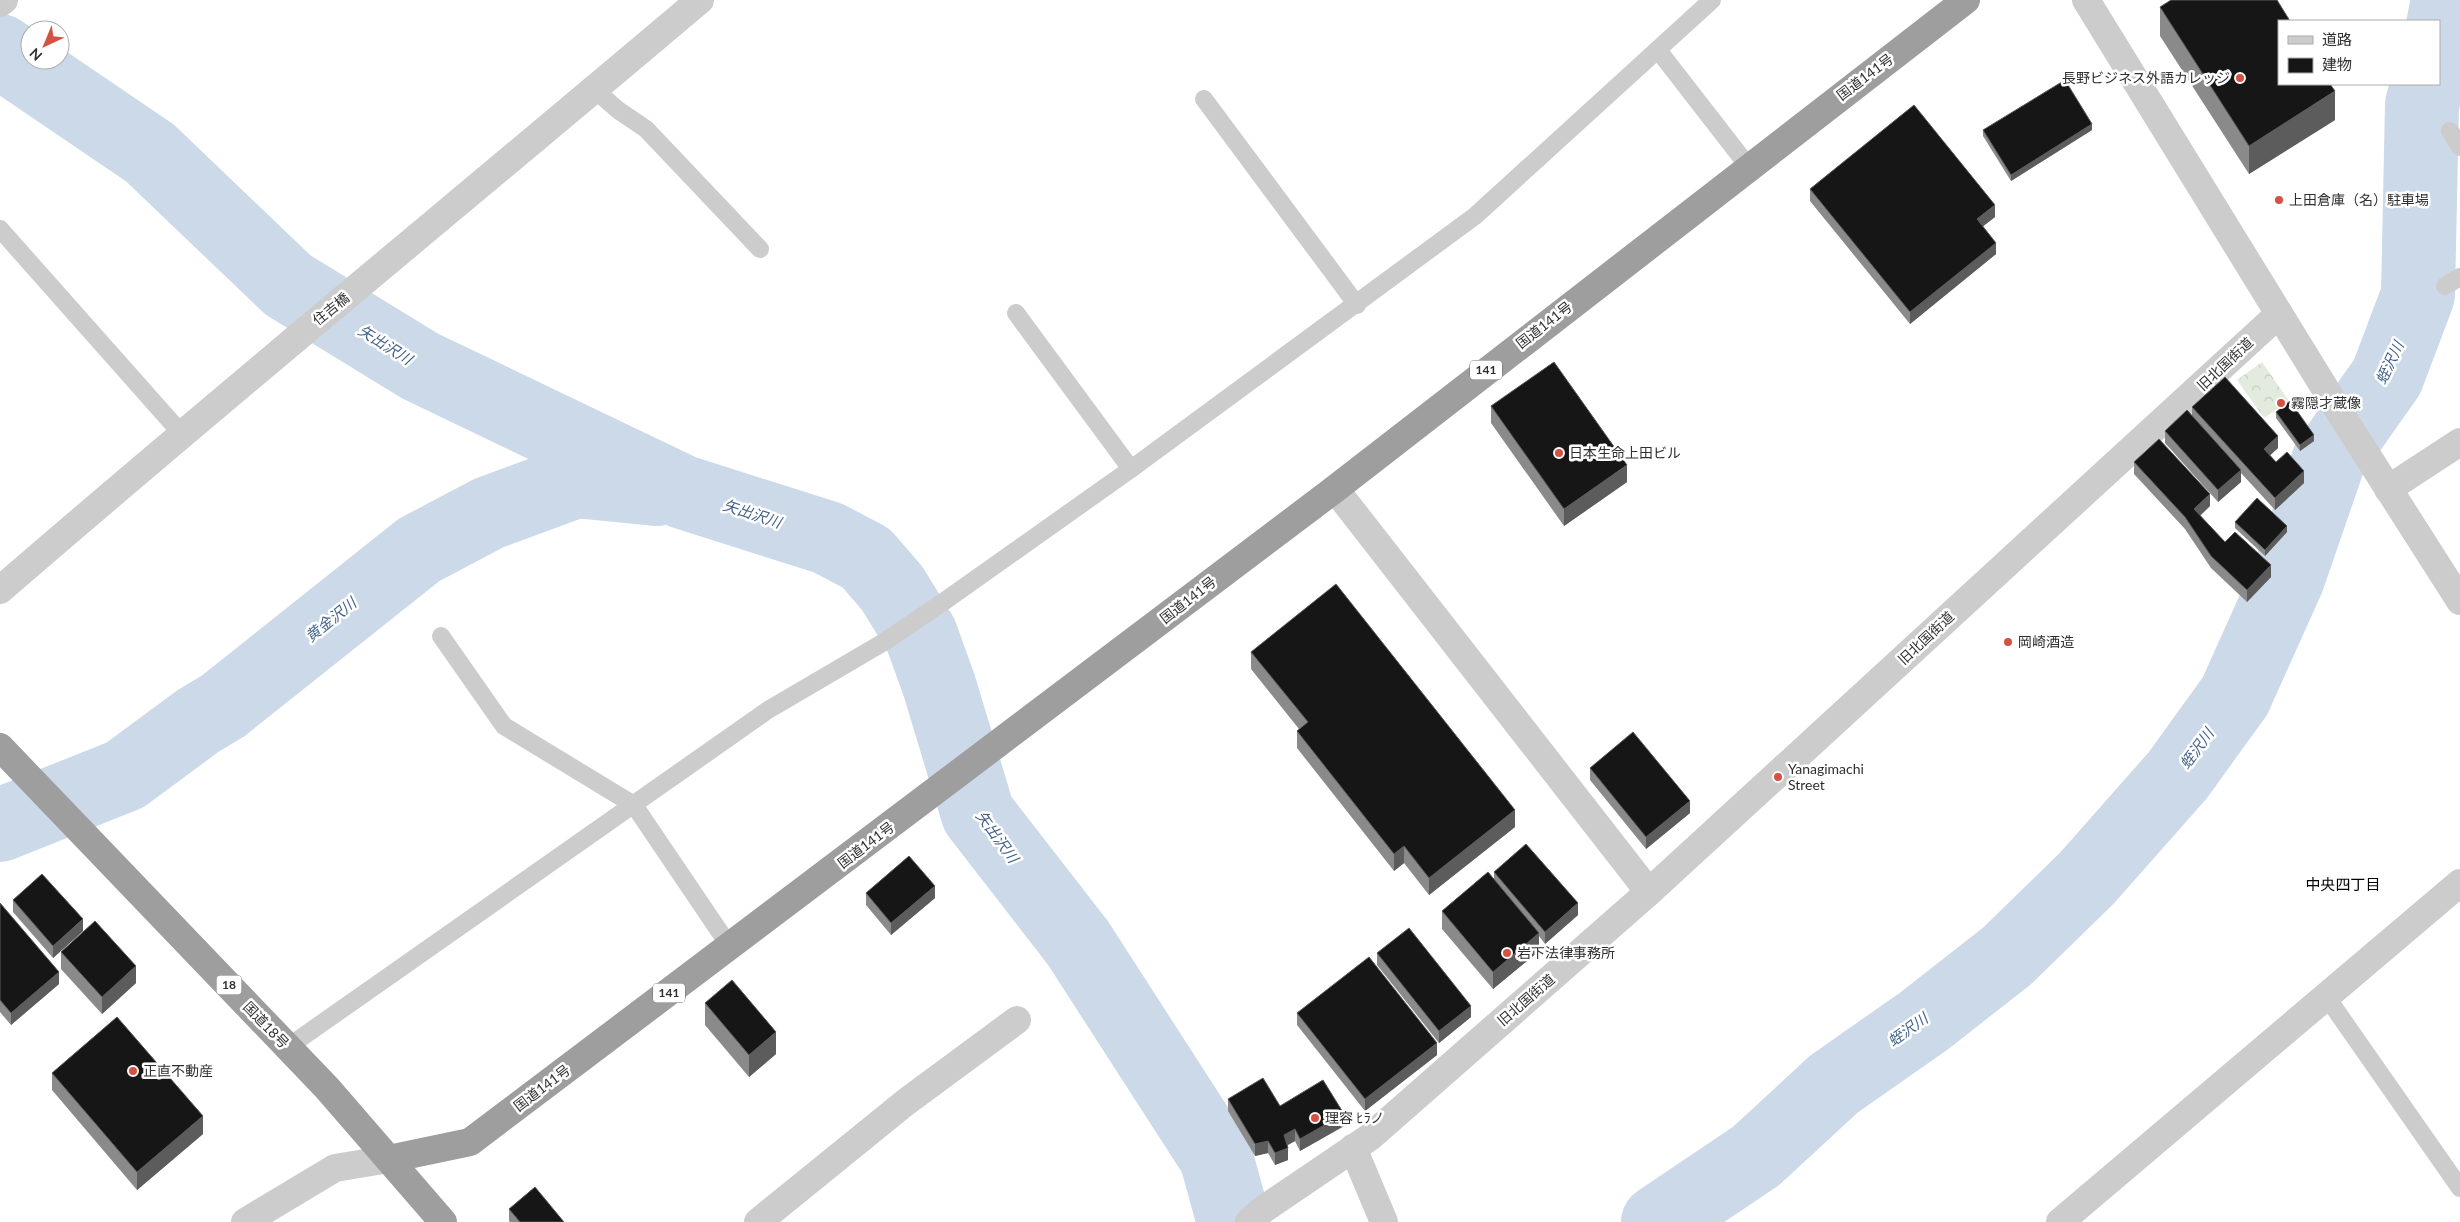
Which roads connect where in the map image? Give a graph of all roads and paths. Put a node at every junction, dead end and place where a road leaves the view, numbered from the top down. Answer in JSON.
{"nodes":[{"id":1,"x":700,"y":0,"type":"edge"},
{"id":2,"x":1712,"y":0,"type":"edge"},
{"id":3,"x":1966,"y":0,"type":"edge"},
{"id":4,"x":2086,"y":0,"type":"edge"},
{"id":5,"x":1658,"y":50,"type":"junction"},
{"id":6,"x":594,"y":89,"type":"junction"},
{"id":7,"x":1204,"y":98,"type":"dead end"},
{"id":8,"x":2450,"y":131,"type":"dead end"},
{"id":9,"x":2460,"y":147,"type":"edge"},
{"id":10,"x":1748,"y":166,"type":"junction"},
{"id":11,"x":1,"y":232,"type":"edge"},
{"id":12,"x":760,"y":249,"type":"dead end"},
{"id":13,"x":1357,"y":305,"type":"junction"},
{"id":14,"x":1016,"y":313,"type":"dead end"},
{"id":15,"x":2279,"y":314,"type":"junction"},
{"id":16,"x":181,"y":433,"type":"junction"},
{"id":17,"x":2460,"y":442,"type":"edge"},
{"id":18,"x":1131,"y":469,"type":"junction"},
{"id":19,"x":1335,"y":489,"type":"junction"},
{"id":20,"x":2388,"y":489,"type":"junction"},
{"id":21,"x":0,"y":590,"type":"edge"},
{"id":22,"x":2460,"y":601,"type":"edge"},
{"id":23,"x":441,"y":636,"type":"dead end"},
{"id":24,"x":0,"y":747,"type":"edge"},
{"id":25,"x":634,"y":805,"type":"junction"},
{"id":26,"x":2460,"y":883,"type":"edge"},
{"id":27,"x":1649,"y":892,"type":"junction"},
{"id":28,"x":730,"y":947,"type":"junction"},
{"id":29,"x":2326,"y":996,"type":"junction"},
{"id":30,"x":1017,"y":1020,"type":"dead end"},
{"id":31,"x":288,"y":1047,"type":"junction"},
{"id":32,"x":1353,"y":1148,"type":"junction"},
{"id":33,"x":389,"y":1159,"type":"junction"},
{"id":34,"x":2460,"y":1188,"type":"edge"},
{"id":35,"x":1255,"y":1217,"type":"edge"},
{"id":36,"x":2068,"y":1219,"type":"edge"},
{"id":37,"x":245,"y":1222,"type":"edge"},
{"id":38,"x":443,"y":1222,"type":"edge"},
{"id":39,"x":758,"y":1222,"type":"edge"},
{"id":40,"x":1384,"y":1222,"type":"edge"}],
"edges":[{"from":1,"to":6,"type":"street","name":"住吉橋"},
{"from":2,"to":5,"type":"lane"},
{"from":3,"to":10,"type":"highway","name":"国道141号","number":"141"},
{"from":4,"to":15,"type":"street"},
{"from":5,"to":10,"type":"lane"},
{"from":5,"to":13,"type":"lane"},
{"from":6,"to":12,"type":"lane"},
{"from":6,"to":16,"type":"street","name":"住吉橋"},
{"from":7,"to":13,"type":"lane"},
{"from":8,"to":9,"type":"lane"},
{"from":10,"to":19,"type":"highway","name":"国道141号","number":"141"},
{"from":11,"to":16,"type":"lane"},
{"from":13,"to":18,"type":"lane"},
{"from":14,"to":18,"type":"lane"},
{"from":15,"to":20,"type":"street"},
{"from":15,"to":27,"type":"street","name":"旧北国街道"},
{"from":16,"to":21,"type":"street","name":"住吉橋"},
{"from":17,"to":20,"type":"street"},
{"from":18,"to":25,"type":"lane"},
{"from":19,"to":27,"type":"street"},
{"from":19,"to":28,"type":"highway","name":"国道141号","number":"141"},
{"from":20,"to":22,"type":"street"},
{"from":23,"to":25,"type":"lane"},
{"from":24,"to":31,"type":"highway","name":"国道18号","number":"18"},
{"from":25,"to":28,"type":"lane"},
{"from":25,"to":31,"type":"lane"},
{"from":26,"to":29,"type":"street"},
{"from":27,"to":32,"type":"street","name":"旧北国街道"},
{"from":28,"to":33,"type":"highway","name":"国道141号","number":"141"},
{"from":29,"to":34,"type":"lane"},
{"from":29,"to":36,"type":"street"},
{"from":30,"to":39,"type":"street"},
{"from":31,"to":33,"type":"highway","name":"国道18号","number":"18"},
{"from":32,"to":35,"type":"street","name":"旧北国街道"},
{"from":32,"to":40,"type":"street"},
{"from":33,"to":37,"type":"street"},
{"from":33,"to":38,"type":"highway","name":"国道18号","number":"18"}]}
